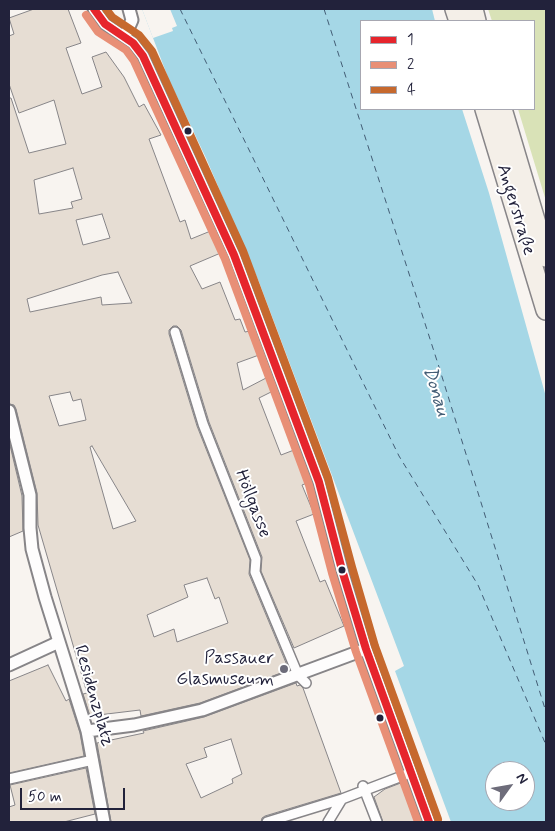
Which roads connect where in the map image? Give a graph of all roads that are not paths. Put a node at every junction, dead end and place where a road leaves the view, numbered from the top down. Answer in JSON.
{"nodes":[{"id":1,"x":94,"y":9,"type":"edge"},
{"id":2,"x":129,"y":9,"type":"edge"},
{"id":3,"x":125,"y":36,"type":"junction"},
{"id":4,"x":485,"y":110,"type":"edge"},
{"id":5,"x":502,"y":110,"type":"edge"},
{"id":6,"x":546,"y":257,"type":"edge"},
{"id":7,"x":546,"y":310,"type":"edge"},
{"id":8,"x":175,"y":332,"type":"dead end"},
{"id":9,"x":9,"y":411,"type":"edge"},
{"id":10,"x":59,"y":642,"type":"junction"},
{"id":11,"x":366,"y":649,"type":"junction"},
{"id":12,"x":9,"y":665,"type":"edge"},
{"id":13,"x":302,"y":679,"type":"junction"},
{"id":14,"x":87,"y":731,"type":"junction"},
{"id":15,"x":93,"y":760,"type":"junction"},
{"id":16,"x":410,"y":773,"type":"junction"},
{"id":17,"x":9,"y":779,"type":"edge"},
{"id":18,"x":364,"y":788,"type":"junction"},
{"id":19,"x":342,"y":799,"type":"junction"},
{"id":20,"x":104,"y":822,"type":"edge"},
{"id":21,"x":267,"y":822,"type":"edge"},
{"id":22,"x":328,"y":822,"type":"edge"},
{"id":23,"x":377,"y":822,"type":"edge"},
{"id":24,"x":429,"y":822,"type":"edge"}],
"edges":[{"from":1,"to":3,"type":"street"},
{"from":2,"to":3,"type":"street"},
{"from":3,"to":11,"type":"street"},
{"from":4,"to":7,"type":"main road","name":"Angerstraße"},
{"from":5,"to":6,"type":"main road","name":"Angerstraße"},
{"from":8,"to":13,"type":"street","name":"Höllgasse"},
{"from":9,"to":10,"type":"street","name":"Residenzplatz"},
{"from":10,"to":12,"type":"street","name":"Residenzplatz"},
{"from":10,"to":14,"type":"street","name":"Residenzplatz"},
{"from":11,"to":13,"type":"street"},
{"from":11,"to":16,"type":"street"},
{"from":13,"to":14,"type":"street"},
{"from":14,"to":15,"type":"street","name":"Residenzplatz"},
{"from":15,"to":17,"type":"street"},
{"from":15,"to":20,"type":"street","name":"Residenzplatz"},
{"from":16,"to":18,"type":"street"},
{"from":16,"to":24,"type":"street"},
{"from":18,"to":19,"type":"street"},
{"from":18,"to":23,"type":"street"},
{"from":19,"to":21,"type":"street"},
{"from":19,"to":22,"type":"street"}]}
